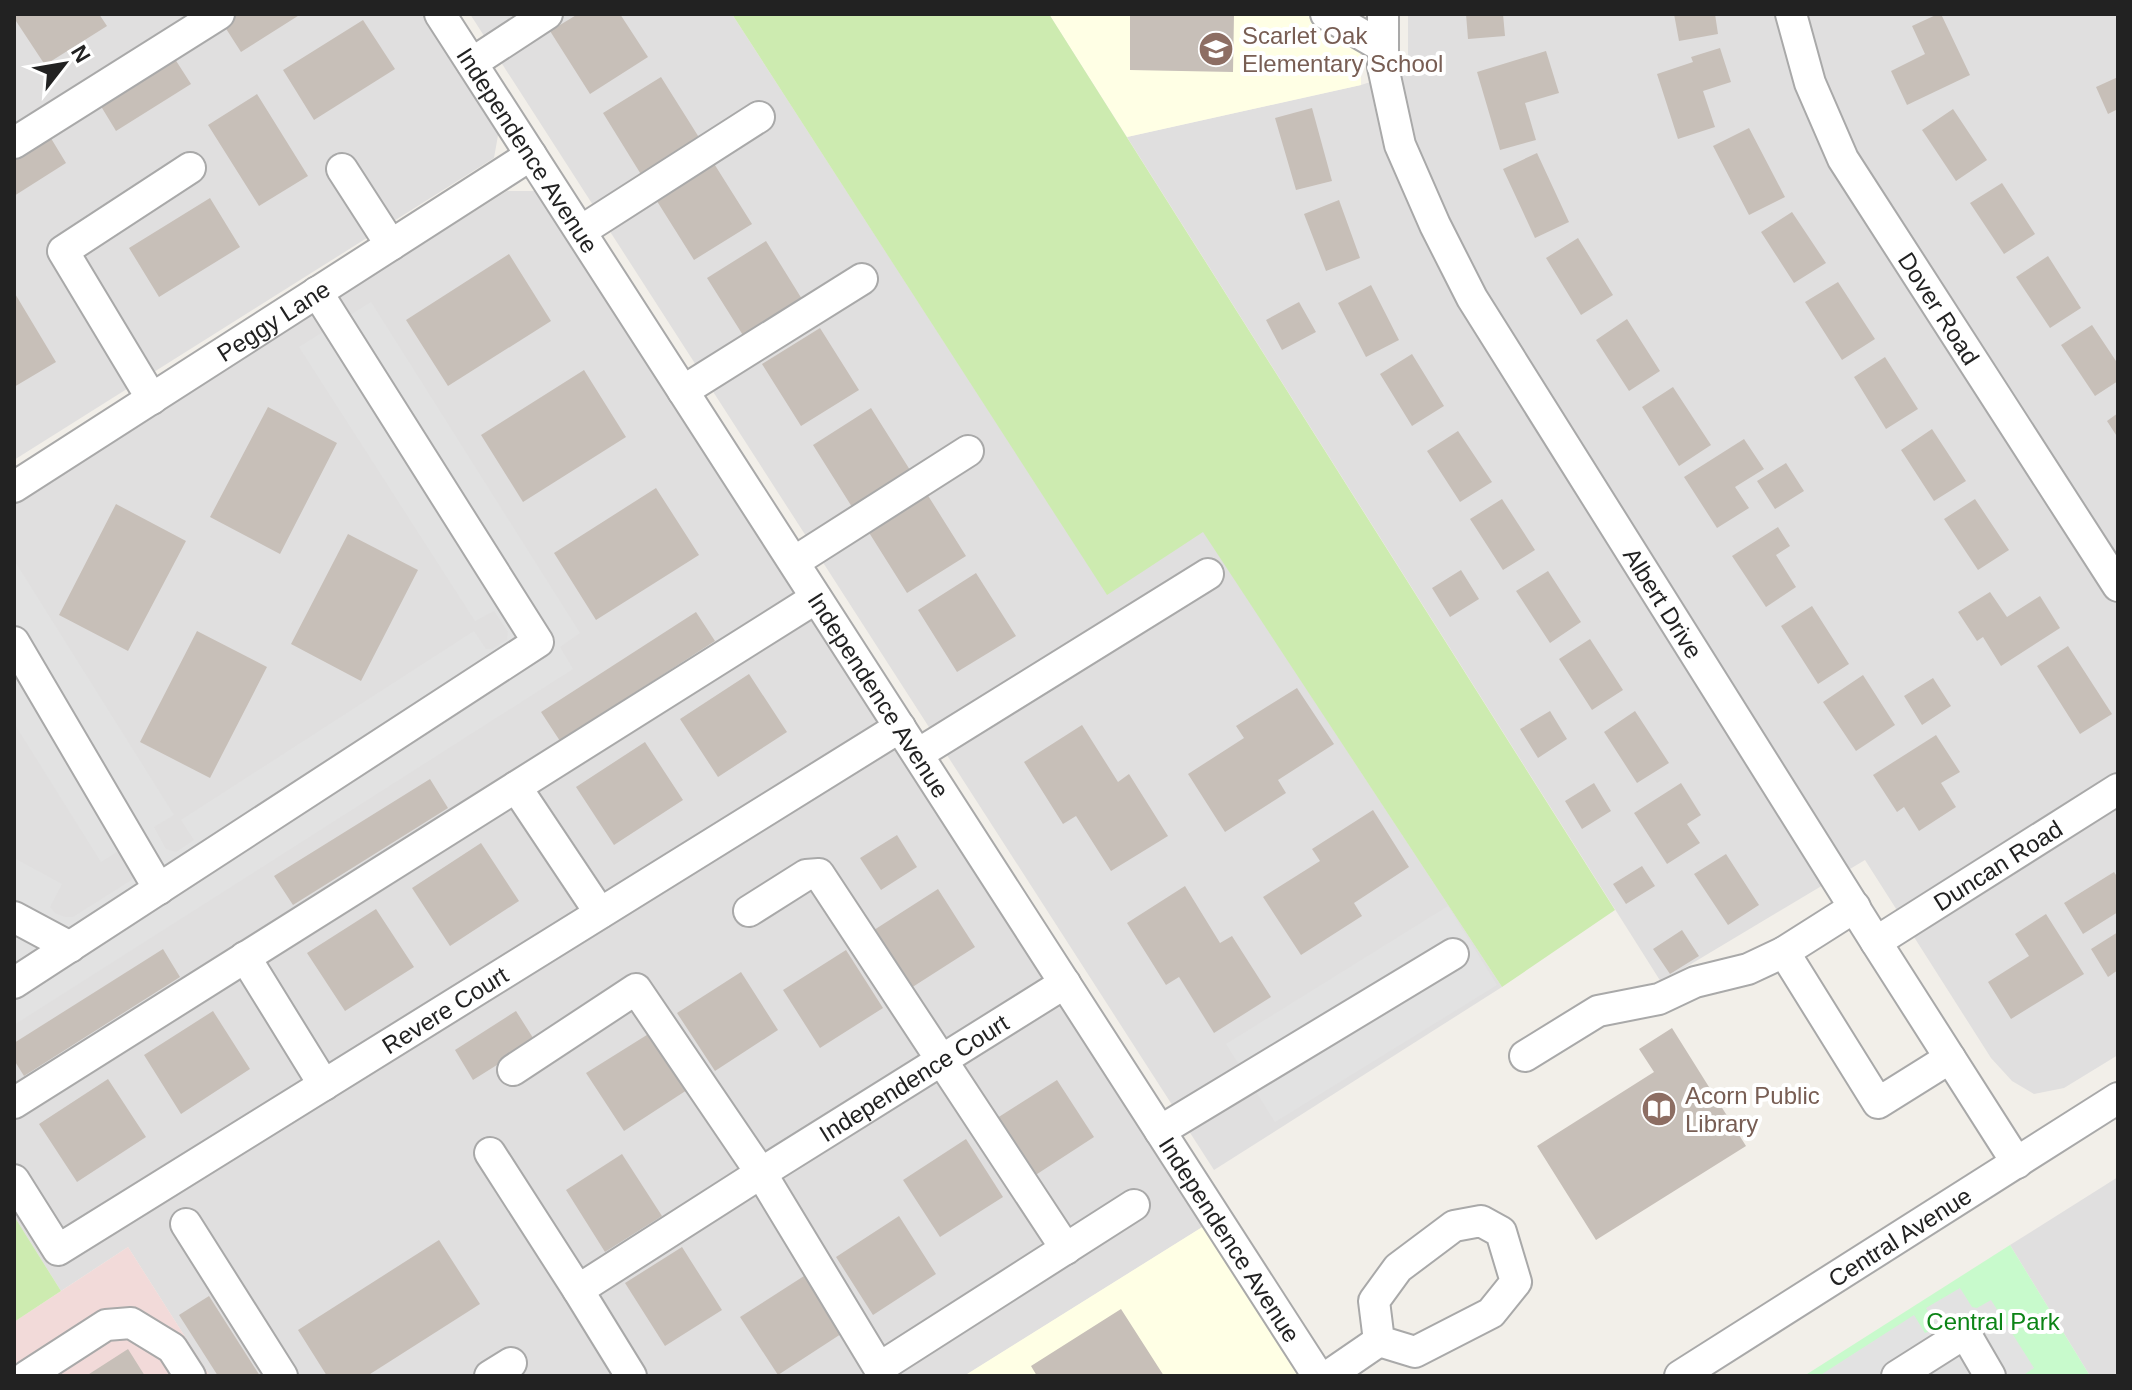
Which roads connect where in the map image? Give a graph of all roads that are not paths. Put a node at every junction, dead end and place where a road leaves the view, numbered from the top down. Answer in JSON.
{"nodes":[{"id":1,"x":219,"y":14,"type":"edge"},
{"id":2,"x":440,"y":14,"type":"edge"},
{"id":3,"x":547,"y":14,"type":"edge"},
{"id":4,"x":1326,"y":14,"type":"edge"},
{"id":5,"x":1383,"y":14,"type":"edge"},
{"id":6,"x":1791,"y":14,"type":"edge"},
{"id":7,"x":1383,"y":47,"type":"junction"},
{"id":8,"x":472,"y":63,"type":"junction"},
{"id":9,"x":759,"y":117,"type":"dead end"},
{"id":10,"x":14,"y":143,"type":"edge"},
{"id":11,"x":531,"y":155,"type":"junction"},
{"id":12,"x":190,"y":168,"type":"dead end"},
{"id":13,"x":342,"y":169,"type":"dead end"},
{"id":14,"x":581,"y":231,"type":"junction"},
{"id":15,"x":391,"y":245,"type":"junction"},
{"id":16,"x":862,"y":279,"type":"dead end"},
{"id":17,"x":317,"y":292,"type":"junction"},
{"id":18,"x":683,"y":391,"type":"junction"},
{"id":19,"x":152,"y":399,"type":"junction"},
{"id":20,"x":968,"y":451,"type":"dead end"},
{"id":21,"x":14,"y":487,"type":"edge"},
{"id":22,"x":794,"y":562,"type":"junction"},
{"id":23,"x":1208,"y":574,"type":"dead end"},
{"id":24,"x":2118,"y":586,"type":"edge"},
{"id":25,"x":816,"y":598,"type":"junction"},
{"id":26,"x":14,"y":642,"type":"edge"},
{"id":27,"x":900,"y":727,"type":"junction"},
{"id":28,"x":918,"y":754,"type":"junction"},
{"id":29,"x":516,"y":787,"type":"junction"},
{"id":30,"x":2118,"y":789,"type":"edge"},
{"id":31,"x":159,"y":889,"type":"junction"},
{"id":32,"x":1855,"y":907,"type":"junction"},
{"id":33,"x":749,"y":911,"type":"dead end"},
{"id":34,"x":600,"y":913,"type":"junction"},
{"id":35,"x":14,"y":917,"type":"edge"},
{"id":36,"x":1876,"y":942,"type":"junction"},
{"id":37,"x":70,"y":947,"type":"junction"},
{"id":38,"x":1784,"y":952,"type":"junction"},
{"id":39,"x":1453,"y":954,"type":"dead end"},
{"id":40,"x":245,"y":957,"type":"junction"},
{"id":41,"x":14,"y":983,"type":"edge"},
{"id":42,"x":1065,"y":983,"type":"junction"},
{"id":43,"x":1525,"y":1056,"type":"dead end"},
{"id":44,"x":1950,"y":1058,"type":"junction"},
{"id":45,"x":941,"y":1061,"type":"junction"},
{"id":46,"x":513,"y":1070,"type":"dead end"},
{"id":47,"x":324,"y":1085,"type":"junction"},
{"id":48,"x":2118,"y":1098,"type":"edge"},
{"id":49,"x":14,"y":1103,"type":"edge"},
{"id":50,"x":1160,"y":1131,"type":"junction"},
{"id":51,"x":490,"y":1153,"type":"dead end"},
{"id":52,"x":2017,"y":1163,"type":"junction"},
{"id":53,"x":761,"y":1173,"type":"junction"},
{"id":54,"x":14,"y":1180,"type":"edge"},
{"id":55,"x":1134,"y":1205,"type":"dead end"},
{"id":56,"x":186,"y":1224,"type":"dead end"},
{"id":57,"x":1066,"y":1249,"type":"junction"},
{"id":58,"x":578,"y":1290,"type":"junction"},
{"id":59,"x":1379,"y":1341,"type":"junction"},
{"id":60,"x":27,"y":1376,"type":"edge"},
{"id":61,"x":190,"y":1376,"type":"edge"},
{"id":62,"x":282,"y":1376,"type":"edge"},
{"id":63,"x":631,"y":1376,"type":"edge"},
{"id":64,"x":1318,"y":1376,"type":"edge"},
{"id":65,"x":1328,"y":1376,"type":"edge"},
{"id":66,"x":1680,"y":1376,"type":"edge"},
{"id":67,"x":1897,"y":1376,"type":"edge"},
{"id":68,"x":1990,"y":1376,"type":"edge"}],
"edges":[{"from":1,"to":10,"type":"street"},
{"from":2,"to":8,"type":"street","name":"Independence Avenue"},
{"from":3,"to":8,"type":"street"},
{"from":4,"to":7,"type":"street"},
{"from":5,"to":7,"type":"street","name":"Albert Drive"},
{"from":6,"to":24,"type":"street","name":"Dover Road"},
{"from":7,"to":32,"type":"street","name":"Albert Drive"},
{"from":8,"to":11,"type":"street","name":"Independence Avenue"},
{"from":9,"to":14,"type":"street"},
{"from":11,"to":14,"type":"street","name":"Independence Avenue"},
{"from":11,"to":15,"type":"street","name":"Peggy Lane"},
{"from":12,"to":19,"type":"street"},
{"from":13,"to":15,"type":"street"},
{"from":14,"to":18,"type":"street","name":"Independence Avenue"},
{"from":15,"to":17,"type":"street","name":"Peggy Lane"},
{"from":16,"to":18,"type":"street"},
{"from":17,"to":19,"type":"street","name":"Peggy Lane"},
{"from":17,"to":31,"type":"street"},
{"from":18,"to":22,"type":"street","name":"Independence Avenue"},
{"from":19,"to":21,"type":"street","name":"Peggy Lane"},
{"from":20,"to":22,"type":"street"},
{"from":22,"to":25,"type":"street","name":"Independence Avenue"},
{"from":23,"to":28,"type":"street"},
{"from":25,"to":27,"type":"street","name":"Independence Avenue"},
{"from":25,"to":29,"type":"street"},
{"from":26,"to":31,"type":"street"},
{"from":27,"to":28,"type":"street","name":"Independence Avenue"},
{"from":27,"to":34,"type":"street","name":"Revere Court"},
{"from":28,"to":42,"type":"street","name":"Independence Avenue"},
{"from":29,"to":34,"type":"street"},
{"from":29,"to":40,"type":"street"},
{"from":30,"to":36,"type":"street","name":"Duncan Road"},
{"from":31,"to":37,"type":"street"},
{"from":32,"to":36,"type":"street","name":"Albert Drive"},
{"from":32,"to":38,"type":"street"},
{"from":33,"to":45,"type":"street"},
{"from":34,"to":47,"type":"street","name":"Revere Court"},
{"from":35,"to":37,"type":"street"},
{"from":36,"to":44,"type":"street","name":"Albert Drive"},
{"from":37,"to":41,"type":"street"},
{"from":38,"to":43,"type":"street"},
{"from":38,"to":44,"type":"street"},
{"from":39,"to":50,"type":"street"},
{"from":40,"to":47,"type":"street"},
{"from":40,"to":49,"type":"street"},
{"from":42,"to":45,"type":"street","name":"Independence Court"},
{"from":42,"to":50,"type":"street","name":"Independence Avenue"},
{"from":44,"to":52,"type":"street","name":"Albert Drive"},
{"from":45,"to":53,"type":"street","name":"Independence Court"},
{"from":45,"to":57,"type":"street"},
{"from":46,"to":53,"type":"street"},
{"from":47,"to":54,"type":"street","name":"Revere Court"},
{"from":48,"to":52,"type":"street","name":"Central Avenue"},
{"from":50,"to":64,"type":"street","name":"Independence Avenue"},
{"from":51,"to":58,"type":"street"},
{"from":52,"to":66,"type":"street","name":"Central Avenue"},
{"from":53,"to":57,"type":"street"},
{"from":53,"to":58,"type":"street","name":"Independence Court"},
{"from":55,"to":57,"type":"street"},
{"from":56,"to":62,"type":"street"},
{"from":58,"to":63,"type":"street"},
{"from":59,"to":59,"type":"street"},
{"from":59,"to":65,"type":"street"},
{"from":60,"to":61,"type":"street"},
{"from":67,"to":68,"type":"street"}]}
